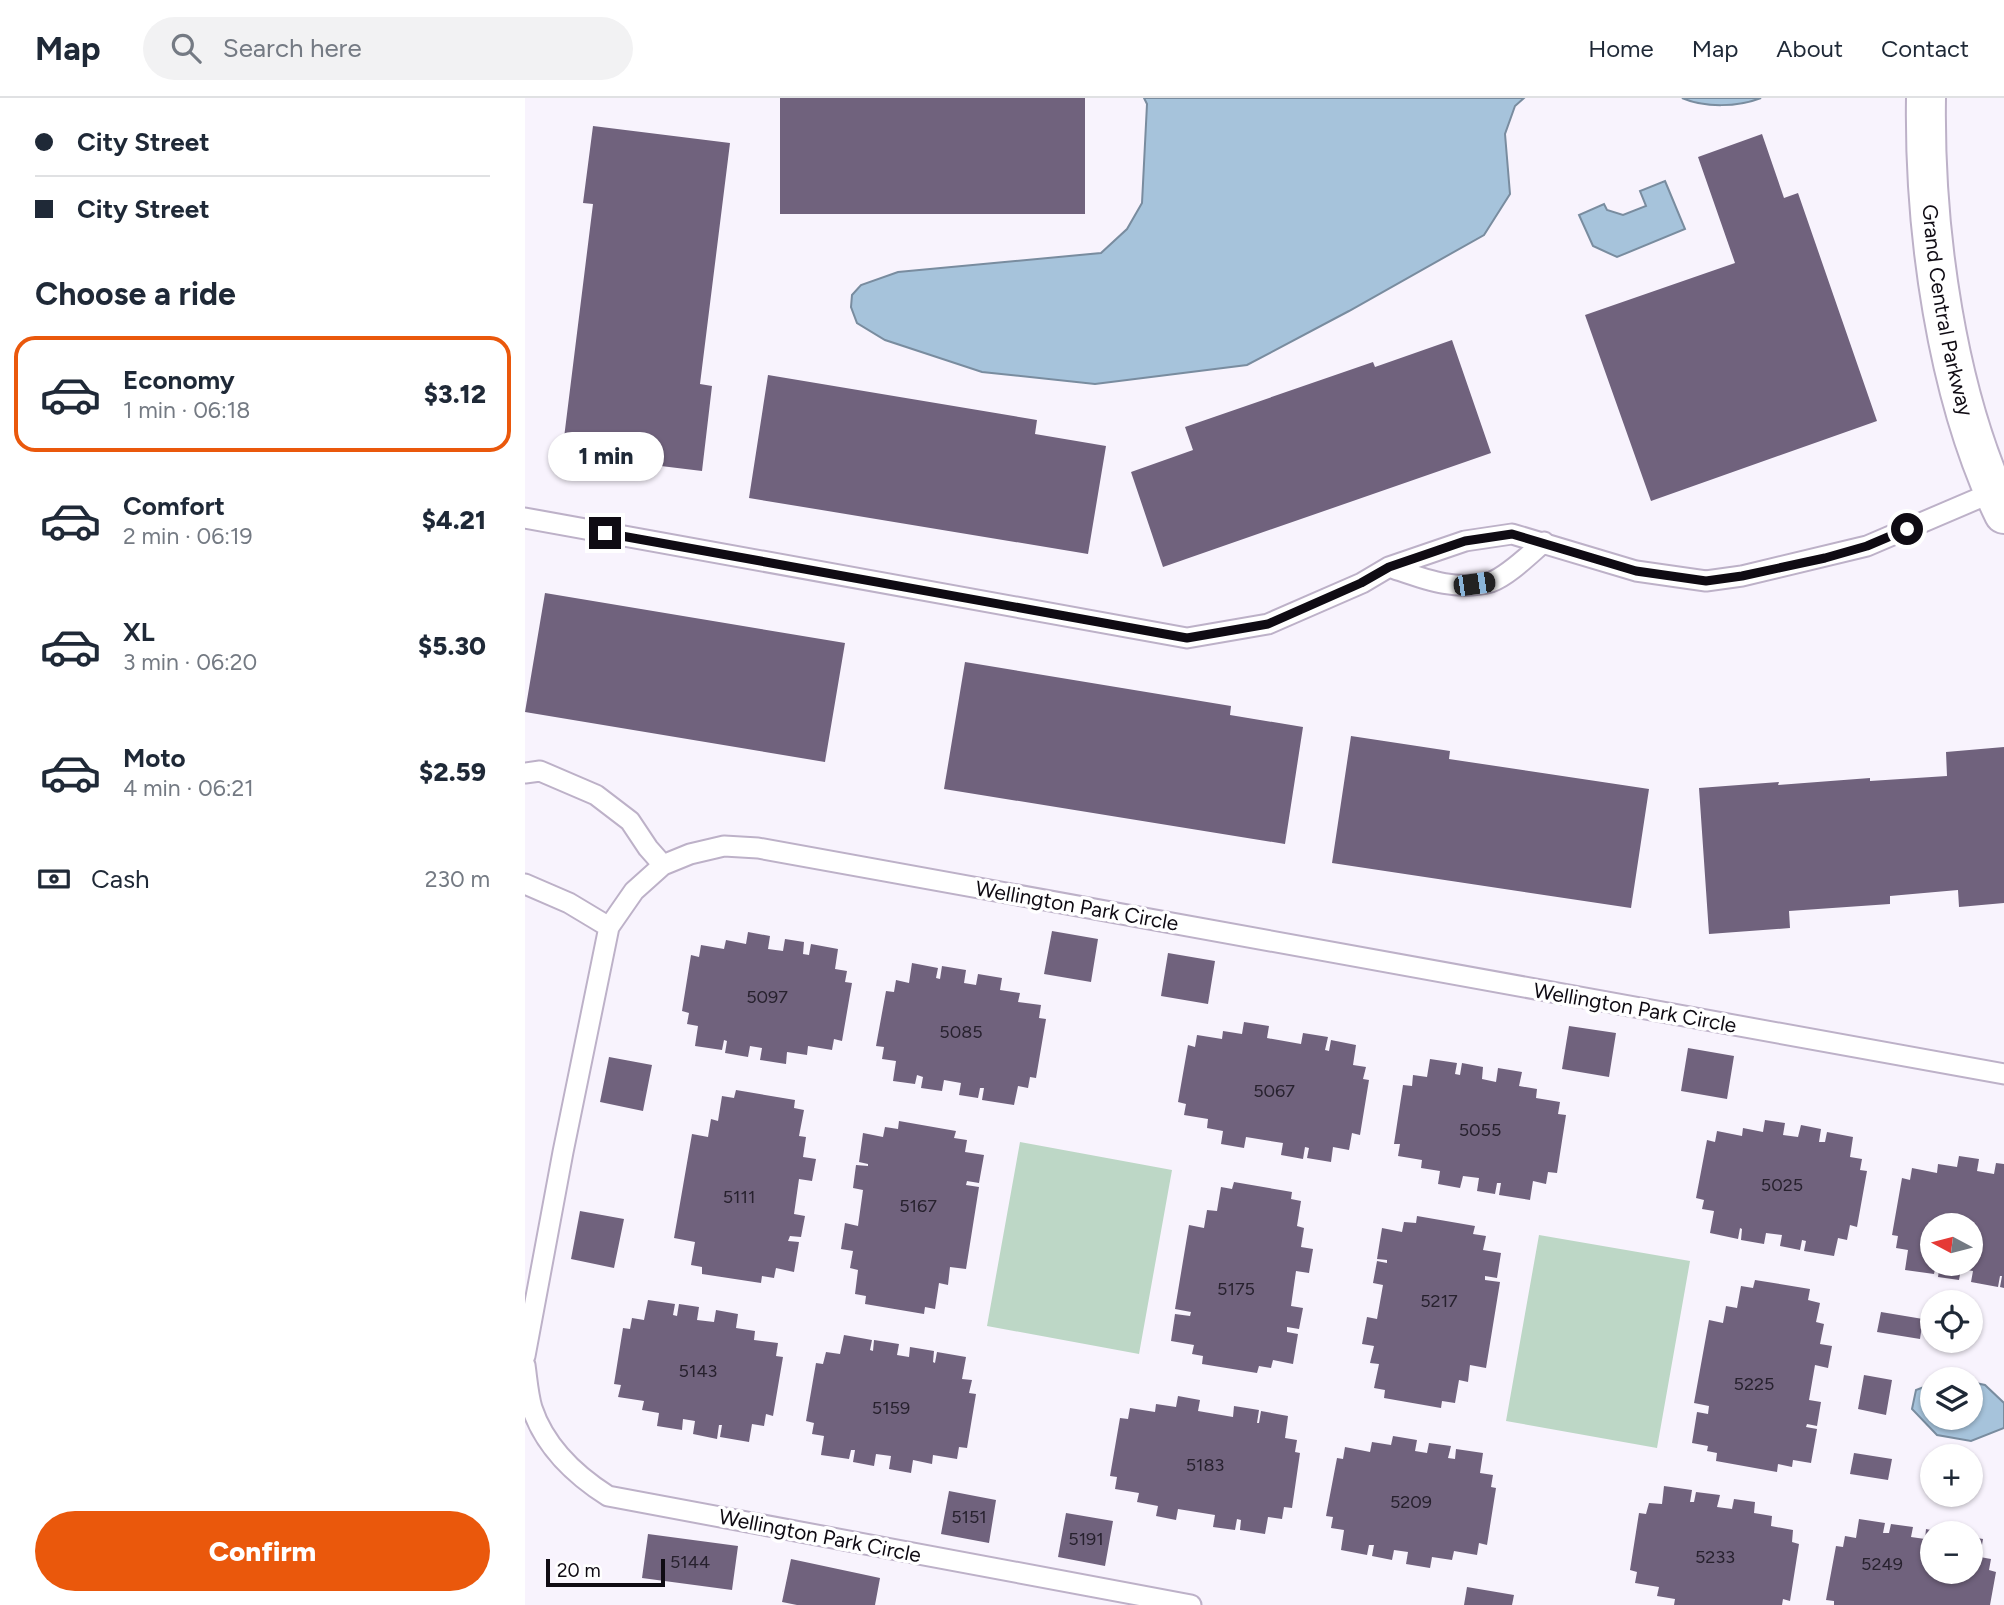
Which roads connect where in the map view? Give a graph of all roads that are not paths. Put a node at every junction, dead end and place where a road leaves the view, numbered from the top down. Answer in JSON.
{"nodes":[{"id":1,"x":1926,"y":98,"type":"edge"},
{"id":2,"x":2000,"y":498,"type":"edge"},
{"id":3,"x":525,"y":518,"type":"edge"},
{"id":4,"x":1544,"y":542,"type":"junction"},
{"id":5,"x":1389,"y":567,"type":"junction"},
{"id":6,"x":525,"y":773,"type":"edge"},
{"id":7,"x":663,"y":865,"type":"junction"},
{"id":8,"x":525,"y":884,"type":"edge"},
{"id":9,"x":609,"y":927,"type":"junction"},
{"id":10,"x":2004,"y":1074,"type":"edge"},
{"id":11,"x":525,"y":1356,"type":"edge"},
{"id":12,"x":525,"y":1365,"type":"edge"},
{"id":13,"x":1191,"y":1605,"type":"edge"}],
"edges":[{"from":1,"to":2,"type":"street","name":"Grand Central Parkway"},
{"from":2,"to":4,"type":"lane"},
{"from":3,"to":5,"type":"lane"},
{"from":4,"to":5,"type":"lane"},
{"from":4,"to":5,"type":"lane"},
{"from":6,"to":7,"type":"lane"},
{"from":7,"to":9,"type":"lane","name":"Wellington Park Circle"},
{"from":7,"to":10,"type":"lane","name":"Wellington Park Circle"},
{"from":8,"to":9,"type":"lane"},
{"from":9,"to":11,"type":"lane","name":"Wellington Park Circle"},
{"from":12,"to":13,"type":"lane","name":"Wellington Park Circle"}]}
